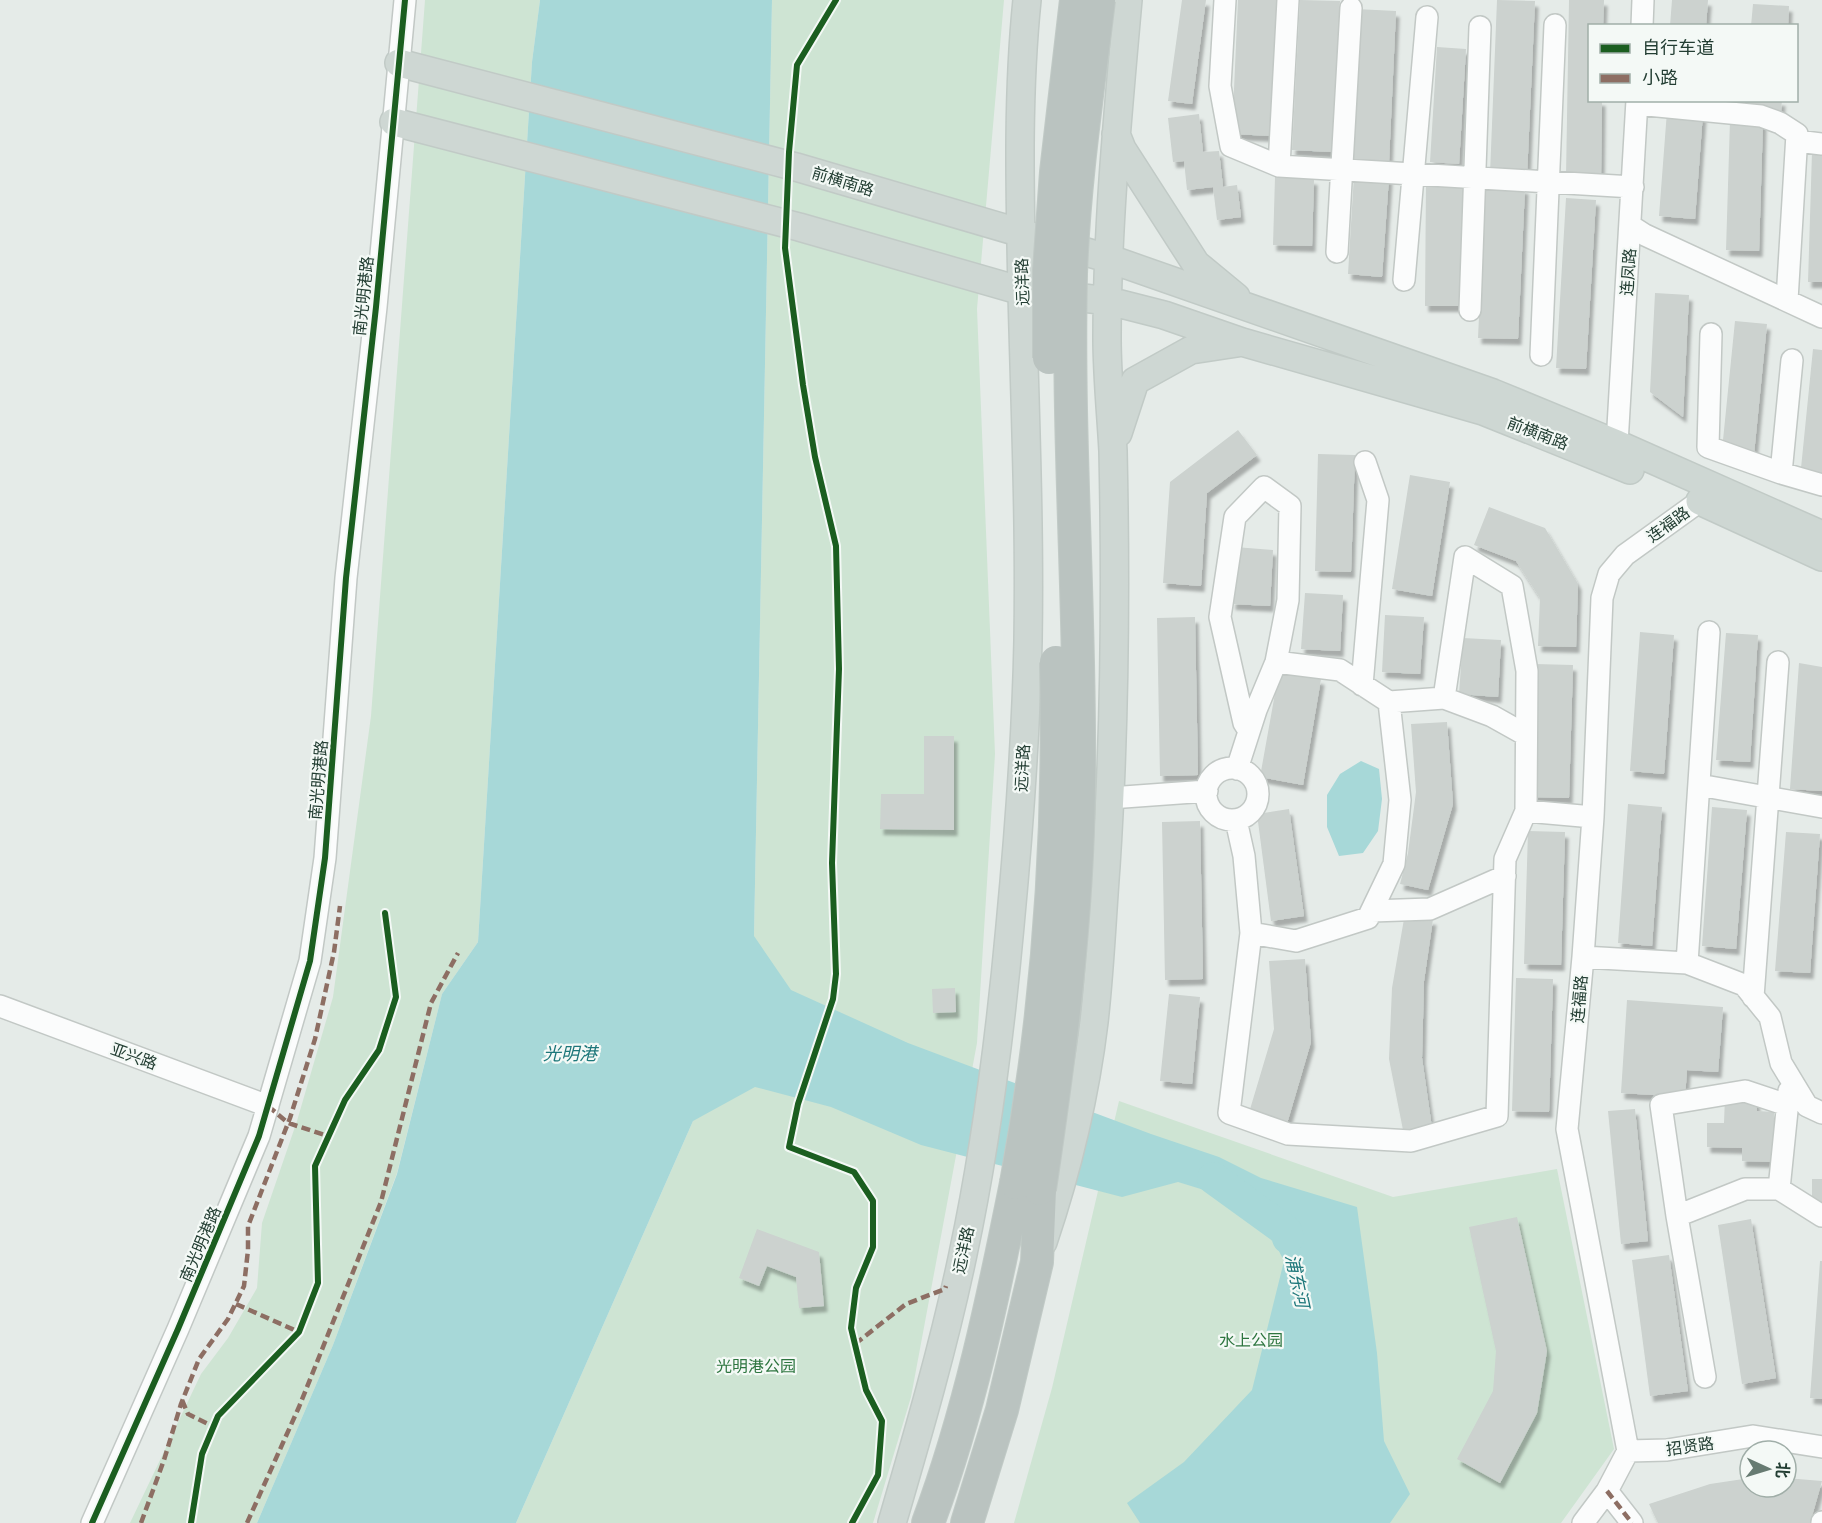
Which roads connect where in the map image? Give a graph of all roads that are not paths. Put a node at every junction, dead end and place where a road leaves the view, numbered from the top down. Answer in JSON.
{"nodes":[{"id":1,"x":405,"y":0,"type":"edge"},
{"id":2,"x":1027,"y":0,"type":"edge"},
{"id":3,"x":1076,"y":0,"type":"edge"},
{"id":4,"x":1099,"y":0,"type":"edge"},
{"id":5,"x":1128,"y":0,"type":"edge"},
{"id":6,"x":1225,"y":0,"type":"edge"},
{"id":7,"x":1288,"y":0,"type":"edge"},
{"id":8,"x":1352,"y":8,"type":"dead end"},
{"id":9,"x":1427,"y":16,"type":"dead end"},
{"id":10,"x":1554,"y":25,"type":"dead end"},
{"id":11,"x":1480,"y":27,"type":"dead end"},
{"id":12,"x":399,"y":63,"type":"junction"},
{"id":13,"x":1637,"y":102,"type":"edge"},
{"id":14,"x":394,"y":122,"type":"junction"},
{"id":15,"x":1116,"y":134,"type":"junction"},
{"id":16,"x":1797,"y":141,"type":"junction"},
{"id":17,"x":1822,"y":144,"type":"edge"},
{"id":18,"x":1279,"y":166,"type":"junction"},
{"id":19,"x":1342,"y":171,"type":"junction"},
{"id":20,"x":1413,"y":173,"type":"junction"},
{"id":21,"x":1475,"y":177,"type":"junction"},
{"id":22,"x":1548,"y":182,"type":"junction"},
{"id":23,"x":1633,"y":187,"type":"junction"},
{"id":24,"x":1631,"y":226,"type":"junction"},
{"id":25,"x":1020,"y":234,"type":"junction"},
{"id":26,"x":1337,"y":252,"type":"dead end"},
{"id":27,"x":1110,"y":259,"type":"junction"},
{"id":28,"x":1404,"y":280,"type":"dead end"},
{"id":29,"x":1022,"y":291,"type":"junction"},
{"id":30,"x":1787,"y":300,"type":"junction"},
{"id":31,"x":1109,"y":302,"type":"junction"},
{"id":32,"x":1248,"y":308,"type":"junction"},
{"id":33,"x":1470,"y":310,"type":"dead end"},
{"id":34,"x":1822,"y":317,"type":"edge"},
{"id":35,"x":1711,"y":334,"type":"dead end"},
{"id":36,"x":1242,"y":342,"type":"junction"},
{"id":37,"x":1541,"y":355,"type":"dead end"},
{"id":38,"x":1792,"y":360,"type":"dead end"},
{"id":39,"x":1617,"y":444,"type":"junction"},
{"id":40,"x":1113,"y":452,"type":"junction"},
{"id":41,"x":1365,"y":462,"type":"dead end"},
{"id":42,"x":1781,"y":473,"type":"junction"},
{"id":43,"x":1822,"y":485,"type":"edge"},
{"id":44,"x":1700,"y":501,"type":"junction"},
{"id":45,"x":1822,"y":535,"type":"edge"},
{"id":46,"x":1822,"y":557,"type":"edge"},
{"id":47,"x":1709,"y":632,"type":"dead end"},
{"id":48,"x":1276,"y":662,"type":"junction"},
{"id":49,"x":1778,"y":662,"type":"dead end"},
{"id":50,"x":1362,"y":685,"type":"junction"},
{"id":51,"x":1444,"y":699,"type":"junction"},
{"id":52,"x":1389,"y":702,"type":"junction"},
{"id":53,"x":1249,"y":731,"type":"junction"},
{"id":54,"x":1526,"y":735,"type":"junction"},
{"id":55,"x":1237,"y":769,"type":"junction"},
{"id":56,"x":1699,"y":785,"type":"junction"},
{"id":57,"x":1207,"y":791,"type":"junction"},
{"id":58,"x":1768,"y":796,"type":"junction"},
{"id":59,"x":1110,"y":798,"type":"junction"},
{"id":60,"x":1822,"y":807,"type":"edge"},
{"id":61,"x":1526,"y":811,"type":"junction"},
{"id":62,"x":1593,"y":817,"type":"junction"},
{"id":63,"x":1236,"y":820,"type":"junction"},
{"id":64,"x":1504,"y":876,"type":"junction"},
{"id":65,"x":1372,"y":911,"type":"junction"},
{"id":66,"x":1251,"y":933,"type":"junction"},
{"id":67,"x":1583,"y":957,"type":"junction"},
{"id":68,"x":1687,"y":963,"type":"junction"},
{"id":69,"x":1753,"y":997,"type":"junction"},
{"id":70,"x":0,"y":1006,"type":"edge"},
{"id":71,"x":1790,"y":1078,"type":"junction"},
{"id":72,"x":1787,"y":1105,"type":"junction"},
{"id":73,"x":268,"y":1106,"type":"junction"},
{"id":74,"x":1822,"y":1113,"type":"edge"},
{"id":75,"x":1039,"y":1188,"type":"junction"},
{"id":76,"x":1779,"y":1189,"type":"junction"},
{"id":77,"x":1677,"y":1216,"type":"junction"},
{"id":78,"x":1822,"y":1216,"type":"edge"},
{"id":79,"x":1705,"y":1377,"type":"dead end"},
{"id":80,"x":1822,"y":1448,"type":"edge"},
{"id":81,"x":1628,"y":1450,"type":"junction"},
{"id":82,"x":1607,"y":1491,"type":"junction"},
{"id":83,"x":92,"y":1523,"type":"edge"},
{"id":84,"x":892,"y":1523,"type":"edge"},
{"id":85,"x":928,"y":1523,"type":"edge"},
{"id":86,"x":967,"y":1523,"type":"edge"},
{"id":87,"x":1583,"y":1523,"type":"edge"},
{"id":88,"x":1632,"y":1523,"type":"edge"}],
"edges":[{"from":1,"to":12,"type":"street","name":"南光明港路"},
{"from":2,"to":25,"type":"main road","name":"远洋路"},
{"from":3,"to":75,"type":"highway","bridge":true},
{"from":4,"to":75,"type":"highway","bridge":true},
{"from":5,"to":15,"type":"main road"},
{"from":6,"to":18,"type":"street"},
{"from":7,"to":18,"type":"street"},
{"from":8,"to":19,"type":"street"},
{"from":9,"to":20,"type":"street"},
{"from":10,"to":22,"type":"street"},
{"from":11,"to":21,"type":"street"},
{"from":12,"to":14,"type":"street","name":"南光明港路"},
{"from":12,"to":25,"type":"main road","name":"前横南路"},
{"from":13,"to":16,"type":"street"},
{"from":13,"to":23,"type":"street","name":"连凤路"},
{"from":14,"to":29,"type":"main road","name":"前横南路"},
{"from":14,"to":73,"type":"street","name":"南光明港路"},
{"from":15,"to":27,"type":"main road"},
{"from":15,"to":32,"type":"main road","name":"前横南路"},
{"from":16,"to":17,"type":"street"},
{"from":16,"to":30,"type":"street"},
{"from":18,"to":19,"type":"street"},
{"from":19,"to":20,"type":"street"},
{"from":19,"to":26,"type":"street"},
{"from":20,"to":21,"type":"street"},
{"from":20,"to":28,"type":"street"},
{"from":21,"to":22,"type":"street"},
{"from":21,"to":33,"type":"street"},
{"from":22,"to":23,"type":"street"},
{"from":22,"to":37,"type":"street"},
{"from":23,"to":24,"type":"street","name":"连凤路"},
{"from":24,"to":30,"type":"street"},
{"from":24,"to":39,"type":"street","name":"连凤路"},
{"from":25,"to":27,"type":"main road","name":"前横南路"},
{"from":25,"to":29,"type":"main road","name":"远洋路"},
{"from":27,"to":31,"type":"main road"},
{"from":27,"to":32,"type":"main road","name":"前横南路"},
{"from":29,"to":31,"type":"main road","name":"前横南路"},
{"from":29,"to":84,"type":"main road","name":"远洋路"},
{"from":30,"to":34,"type":"street"},
{"from":31,"to":36,"type":"main road","name":"前横南路"},
{"from":31,"to":40,"type":"main road"},
{"from":32,"to":39,"type":"main road","name":"前横南路"},
{"from":35,"to":42,"type":"street"},
{"from":36,"to":40,"type":"main road","name":"前横南路"},
{"from":36,"to":44,"type":"main road","name":"前横南路"},
{"from":38,"to":42,"type":"street"},
{"from":39,"to":45,"type":"main road","name":"前横南路"},
{"from":40,"to":59,"type":"main road"},
{"from":41,"to":50,"type":"street"},
{"from":42,"to":43,"type":"street"},
{"from":44,"to":46,"type":"main road","name":"前横南路"},
{"from":44,"to":62,"type":"street","name":"连福路"},
{"from":47,"to":56,"type":"street"},
{"from":48,"to":50,"type":"street"},
{"from":48,"to":53,"type":"street"},
{"from":48,"to":53,"type":"street"},
{"from":49,"to":58,"type":"street"},
{"from":50,"to":52,"type":"street"},
{"from":51,"to":52,"type":"street"},
{"from":51,"to":54,"type":"street"},
{"from":51,"to":54,"type":"street"},
{"from":52,"to":65,"type":"street"},
{"from":53,"to":55,"type":"street"},
{"from":54,"to":61,"type":"street"},
{"from":55,"to":57,"type":"street"},
{"from":55,"to":63,"type":"street"},
{"from":56,"to":58,"type":"street"},
{"from":56,"to":68,"type":"street"},
{"from":57,"to":59,"type":"street"},
{"from":57,"to":63,"type":"street"},
{"from":58,"to":60,"type":"street"},
{"from":58,"to":69,"type":"street"},
{"from":59,"to":75,"type":"main road"},
{"from":61,"to":62,"type":"street"},
{"from":61,"to":64,"type":"street"},
{"from":62,"to":67,"type":"street","name":"连福路"},
{"from":63,"to":66,"type":"street"},
{"from":64,"to":65,"type":"street"},
{"from":64,"to":66,"type":"street"},
{"from":65,"to":66,"type":"street"},
{"from":67,"to":68,"type":"street"},
{"from":67,"to":81,"type":"street","name":"连福路"},
{"from":68,"to":69,"type":"street"},
{"from":69,"to":71,"type":"street"},
{"from":70,"to":73,"type":"street","name":"亚兴路"},
{"from":71,"to":72,"type":"street"},
{"from":71,"to":74,"type":"street"},
{"from":72,"to":76,"type":"street"},
{"from":72,"to":77,"type":"street"},
{"from":73,"to":83,"type":"street","name":"南光明港路"},
{"from":75,"to":85,"type":"highway"},
{"from":75,"to":86,"type":"highway"},
{"from":76,"to":77,"type":"street"},
{"from":76,"to":78,"type":"street"},
{"from":77,"to":79,"type":"street"},
{"from":80,"to":81,"type":"street","name":"招贤路"},
{"from":81,"to":82,"type":"street"},
{"from":82,"to":87,"type":"street"},
{"from":82,"to":88,"type":"street"}]}
